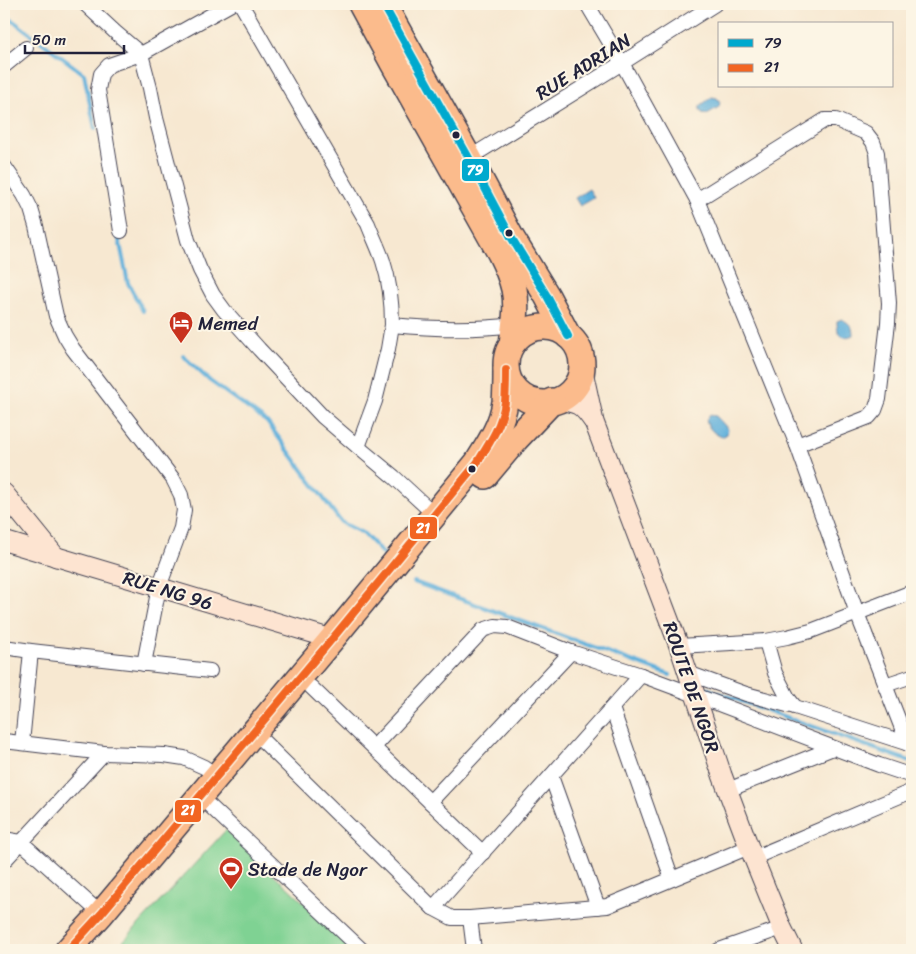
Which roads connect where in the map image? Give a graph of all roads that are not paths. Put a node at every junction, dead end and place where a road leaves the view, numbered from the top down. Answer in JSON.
{"nodes":[{"id":1,"x":85,"y":4,"type":"edge"},
{"id":2,"x":231,"y":4,"type":"edge"},
{"id":3,"x":241,"y":4,"type":"edge"},
{"id":4,"x":361,"y":4,"type":"edge"},
{"id":5,"x":384,"y":4,"type":"edge"},
{"id":6,"x":587,"y":4,"type":"edge"},
{"id":7,"x":716,"y":4,"type":"edge"},
{"id":8,"x":26,"y":48,"type":"dead end"},
{"id":9,"x":141,"y":54,"type":"junction"},
{"id":10,"x":622,"y":64,"type":"junction"},
{"id":11,"x":4,"y":66,"type":"edge"},
{"id":12,"x":469,"y":158,"type":"junction"},
{"id":13,"x":4,"y":166,"type":"edge"},
{"id":14,"x":697,"y":200,"type":"junction"},
{"id":15,"x":121,"y":231,"type":"dead end"},
{"id":16,"x":392,"y":325,"type":"junction"},
{"id":17,"x":513,"y":334,"type":"junction"},
{"id":18,"x":568,"y":336,"type":"junction"},
{"id":19,"x":581,"y":362,"type":"junction"},
{"id":20,"x":506,"y":370,"type":"junction"},
{"id":21,"x":555,"y":400,"type":"junction"},
{"id":22,"x":594,"y":422,"type":"junction"},
{"id":23,"x":797,"y":445,"type":"junction"},
{"id":24,"x":358,"y":447,"type":"junction"},
{"id":25,"x":4,"y":493,"type":"edge"},
{"id":26,"x":434,"y":514,"type":"junction"},
{"id":27,"x":4,"y":541,"type":"edge"},
{"id":28,"x":56,"y":557,"type":"junction"},
{"id":29,"x":159,"y":587,"type":"junction"},
{"id":30,"x":912,"y":592,"type":"edge"},
{"id":31,"x":857,"y":613,"type":"junction"},
{"id":32,"x":332,"y":639,"type":"junction"},
{"id":33,"x":766,"y":641,"type":"junction"},
{"id":34,"x":679,"y":646,"type":"junction"},
{"id":35,"x":4,"y":647,"type":"edge"},
{"id":36,"x":31,"y":651,"type":"junction"},
{"id":37,"x":571,"y":652,"type":"junction"},
{"id":38,"x":144,"y":664,"type":"junction"},
{"id":39,"x":210,"y":671,"type":"dead end"},
{"id":40,"x":688,"y":673,"type":"junction"},
{"id":41,"x":641,"y":675,"type":"junction"},
{"id":42,"x":912,"y":676,"type":"edge"},
{"id":43,"x":885,"y":685,"type":"junction"},
{"id":44,"x":311,"y":687,"type":"junction"},
{"id":45,"x":695,"y":695,"type":"junction"},
{"id":46,"x":612,"y":708,"type":"junction"},
{"id":47,"x":795,"y":708,"type":"junction"},
{"id":48,"x":4,"y":740,"type":"edge"},
{"id":49,"x":264,"y":742,"type":"junction"},
{"id":50,"x":22,"y":743,"type":"junction"},
{"id":51,"x":910,"y":745,"type":"edge"},
{"id":52,"x":374,"y":747,"type":"junction"},
{"id":53,"x":833,"y":748,"type":"junction"},
{"id":54,"x":104,"y":753,"type":"junction"},
{"id":55,"x":217,"y":776,"type":"junction"},
{"id":56,"x":551,"y":776,"type":"junction"},
{"id":57,"x":912,"y":776,"type":"edge"},
{"id":58,"x":728,"y":790,"type":"junction"},
{"id":59,"x":912,"y":791,"type":"edge"},
{"id":60,"x":430,"y":802,"type":"junction"},
{"id":61,"x":210,"y":806,"type":"junction"},
{"id":62,"x":4,"y":839,"type":"edge"},
{"id":63,"x":21,"y":842,"type":"junction"},
{"id":64,"x":483,"y":853,"type":"junction"},
{"id":65,"x":751,"y":853,"type":"junction"},
{"id":66,"x":4,"y":861,"type":"edge"},
{"id":67,"x":672,"y":879,"type":"junction"},
{"id":68,"x":598,"y":907,"type":"junction"},
{"id":69,"x":433,"y":908,"type":"junction"},
{"id":70,"x":101,"y":914,"type":"junction"},
{"id":71,"x":470,"y":918,"type":"junction"},
{"id":72,"x":782,"y":928,"type":"junction"},
{"id":73,"x":68,"y":950,"type":"edge"},
{"id":74,"x":86,"y":950,"type":"edge"},
{"id":75,"x":362,"y":950,"type":"edge"},
{"id":76,"x":474,"y":950,"type":"edge"},
{"id":77,"x":719,"y":950,"type":"edge"},
{"id":78,"x":793,"y":950,"type":"edge"}],
"edges":[{"from":1,"to":9,"type":"street"},
{"from":2,"to":9,"type":"street"},
{"from":3,"to":16,"type":"street"},
{"from":4,"to":17,"type":"highway"},
{"from":5,"to":12,"type":"highway"},
{"from":6,"to":10,"type":"street"},
{"from":7,"to":10,"type":"street","name":"RUE ADRIAN"},
{"from":8,"to":11,"type":"street"},
{"from":9,"to":15,"type":"street"},
{"from":9,"to":24,"type":"street"},
{"from":10,"to":12,"type":"street","name":"RUE ADRIAN"},
{"from":10,"to":14,"type":"street"},
{"from":12,"to":18,"type":"highway"},
{"from":13,"to":29,"type":"street"},
{"from":14,"to":23,"type":"street"},
{"from":14,"to":23,"type":"street"},
{"from":16,"to":17,"type":"street"},
{"from":16,"to":24,"type":"street"},
{"from":17,"to":18,"type":"highway"},
{"from":17,"to":20,"type":"highway"},
{"from":18,"to":19,"type":"highway"},
{"from":19,"to":21,"type":"highway"},
{"from":19,"to":22,"type":"street"},
{"from":20,"to":21,"type":"highway"},
{"from":20,"to":26,"type":"highway"},
{"from":21,"to":22,"type":"street"},
{"from":21,"to":44,"type":"highway"},
{"from":22,"to":34,"type":"street","name":"ROUTE DE NGOR"},
{"from":23,"to":31,"type":"street"},
{"from":24,"to":26,"type":"street"},
{"from":25,"to":28,"type":"street"},
{"from":26,"to":32,"type":"highway"},
{"from":27,"to":28,"type":"street","name":"RUE NG 96"},
{"from":28,"to":29,"type":"street","name":"RUE NG 96"},
{"from":29,"to":32,"type":"street","name":"RUE NG 96"},
{"from":29,"to":38,"type":"street"},
{"from":30,"to":31,"type":"street"},
{"from":31,"to":33,"type":"street"},
{"from":31,"to":43,"type":"street"},
{"from":32,"to":55,"type":"highway"},
{"from":33,"to":34,"type":"street"},
{"from":33,"to":47,"type":"street"},
{"from":34,"to":40,"type":"street","name":"ROUTE DE NGOR"},
{"from":35,"to":36,"type":"street"},
{"from":36,"to":38,"type":"street"},
{"from":36,"to":50,"type":"street"},
{"from":37,"to":41,"type":"street"},
{"from":37,"to":52,"type":"street"},
{"from":37,"to":60,"type":"street"},
{"from":38,"to":39,"type":"street"},
{"from":40,"to":45,"type":"street","name":"ROUTE DE NGOR"},
{"from":40,"to":47,"type":"street"},
{"from":41,"to":45,"type":"street"},
{"from":41,"to":46,"type":"street"},
{"from":42,"to":43,"type":"street"},
{"from":43,"to":51,"type":"street"},
{"from":44,"to":49,"type":"highway"},
{"from":44,"to":52,"type":"street"},
{"from":45,"to":53,"type":"street"},
{"from":45,"to":58,"type":"street","name":"ROUTE DE NGOR"},
{"from":46,"to":56,"type":"street"},
{"from":46,"to":67,"type":"street"},
{"from":47,"to":51,"type":"street"},
{"from":48,"to":50,"type":"street"},
{"from":49,"to":61,"type":"highway"},
{"from":49,"to":69,"type":"street"},
{"from":50,"to":54,"type":"street"},
{"from":52,"to":60,"type":"street"},
{"from":53,"to":57,"type":"street"},
{"from":53,"to":58,"type":"street"},
{"from":54,"to":55,"type":"street"},
{"from":54,"to":63,"type":"street"},
{"from":55,"to":70,"type":"highway"},
{"from":56,"to":64,"type":"street"},
{"from":56,"to":68,"type":"street"},
{"from":58,"to":65,"type":"street","name":"ROUTE DE NGOR"},
{"from":59,"to":65,"type":"street"},
{"from":60,"to":64,"type":"street"},
{"from":61,"to":74,"type":"highway"},
{"from":61,"to":75,"type":"street"},
{"from":62,"to":63,"type":"street"},
{"from":63,"to":66,"type":"street"},
{"from":63,"to":70,"type":"street"},
{"from":64,"to":69,"type":"street"},
{"from":65,"to":67,"type":"street"},
{"from":65,"to":72,"type":"street","name":"ROUTE DE NGOR"},
{"from":67,"to":68,"type":"street"},
{"from":68,"to":71,"type":"street"},
{"from":69,"to":71,"type":"street"},
{"from":70,"to":73,"type":"highway"},
{"from":71,"to":76,"type":"street"},
{"from":72,"to":77,"type":"street"},
{"from":72,"to":78,"type":"street","name":"ROUTE DE NGOR"}]}
